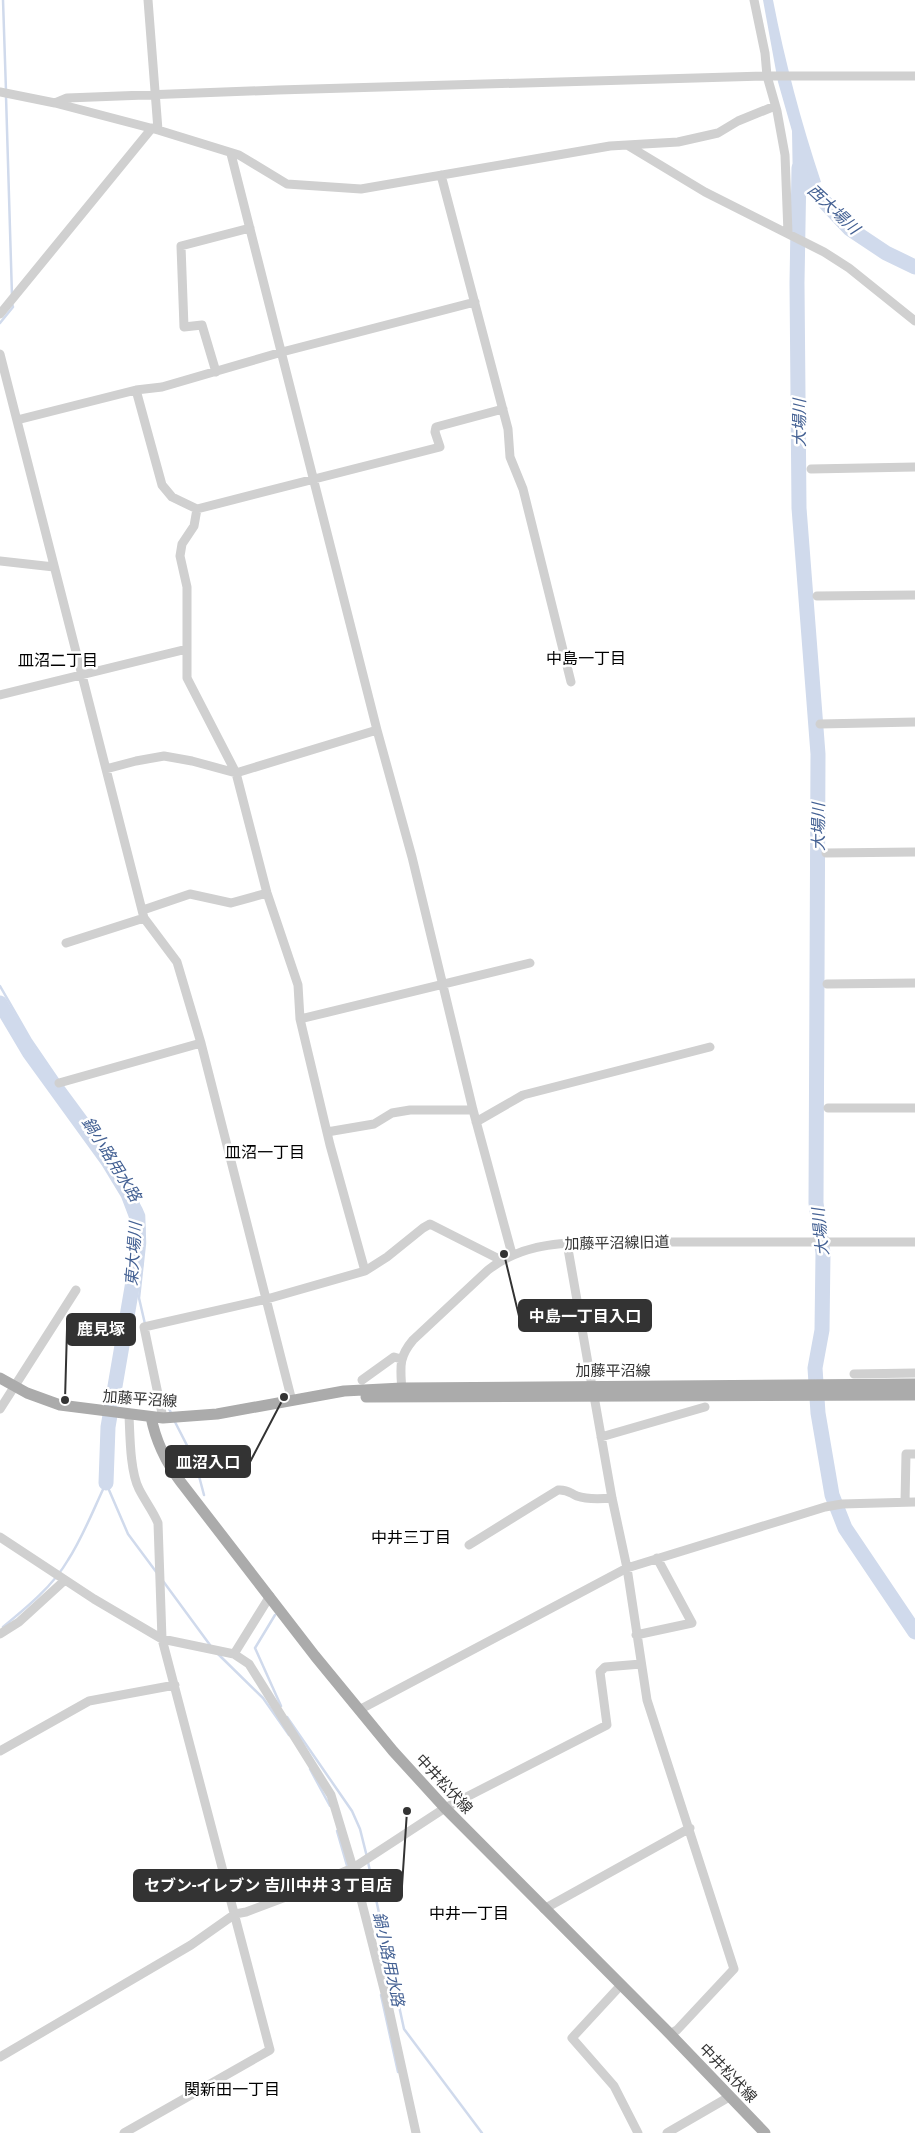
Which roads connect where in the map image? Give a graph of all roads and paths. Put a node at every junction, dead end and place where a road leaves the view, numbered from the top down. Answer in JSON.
{"nodes":[{"id":1,"x":148,"y":0,"type":"edge"},
{"id":2,"x":754,"y":0,"type":"edge"},
{"id":3,"x":769,"y":76,"type":"junction"},
{"id":4,"x":915,"y":76,"type":"edge"},
{"id":5,"x":0,"y":92,"type":"edge"},
{"id":6,"x":155,"y":94,"type":"junction"},
{"id":7,"x":55,"y":103,"type":"junction"},
{"id":8,"x":776,"y":106,"type":"junction"},
{"id":9,"x":155,"y":129,"type":"junction"},
{"id":10,"x":627,"y":145,"type":"junction"},
{"id":11,"x":231,"y":154,"type":"junction"},
{"id":12,"x":442,"y":174,"type":"junction"},
{"id":13,"x":250,"y":228,"type":"junction"},
{"id":14,"x":788,"y":233,"type":"junction"},
{"id":15,"x":475,"y":302,"type":"junction"},
{"id":16,"x":0,"y":314,"type":"edge"},
{"id":17,"x":915,"y":321,"type":"edge"},
{"id":18,"x":282,"y":352,"type":"junction"},
{"id":19,"x":0,"y":354,"type":"edge"},
{"id":20,"x":216,"y":372,"type":"junction"},
{"id":21,"x":136,"y":390,"type":"junction"},
{"id":22,"x":503,"y":409,"type":"junction"},
{"id":23,"x":17,"y":420,"type":"junction"},
{"id":24,"x":915,"y":467,"type":"edge"},
{"id":25,"x":811,"y":469,"type":"dead end"},
{"id":26,"x":314,"y":480,"type":"junction"},
{"id":27,"x":196,"y":509,"type":"junction"},
{"id":28,"x":0,"y":561,"type":"edge"},
{"id":29,"x":54,"y":567,"type":"junction"},
{"id":30,"x":915,"y":595,"type":"edge"},
{"id":31,"x":816,"y":596,"type":"dead end"},
{"id":32,"x":187,"y":649,"type":"junction"},
{"id":33,"x":82,"y":675,"type":"junction"},
{"id":34,"x":571,"y":682,"type":"dead end"},
{"id":35,"x":0,"y":695,"type":"edge"},
{"id":36,"x":915,"y":722,"type":"edge"},
{"id":37,"x":820,"y":724,"type":"dead end"},
{"id":38,"x":377,"y":730,"type":"junction"},
{"id":39,"x":106,"y":769,"type":"junction"},
{"id":40,"x":236,"y":773,"type":"junction"},
{"id":41,"x":915,"y":852,"type":"edge"},
{"id":42,"x":826,"y":853,"type":"dead end"},
{"id":43,"x":266,"y":893,"type":"junction"},
{"id":44,"x":144,"y":914,"type":"junction"},
{"id":45,"x":66,"y":943,"type":"dead end"},
{"id":46,"x":530,"y":962,"type":"dead end"},
{"id":47,"x":441,"y":983,"type":"junction"},
{"id":48,"x":915,"y":983,"type":"edge"},
{"id":49,"x":827,"y":984,"type":"dead end"},
{"id":50,"x":300,"y":1019,"type":"junction"},
{"id":51,"x":201,"y":1043,"type":"junction"},
{"id":52,"x":710,"y":1047,"type":"dead end"},
{"id":53,"x":59,"y":1083,"type":"dead end"},
{"id":54,"x":828,"y":1108,"type":"dead end"},
{"id":55,"x":915,"y":1108,"type":"edge"},
{"id":56,"x":473,"y":1110,"type":"junction"},
{"id":57,"x":476,"y":1122,"type":"junction"},
{"id":58,"x":327,"y":1132,"type":"junction"},
{"id":59,"x":915,"y":1242,"type":"edge"},
{"id":60,"x":568,"y":1243,"type":"junction"},
{"id":61,"x":512,"y":1254,"type":"junction"},
{"id":62,"x":501,"y":1260,"type":"junction"},
{"id":63,"x":365,"y":1271,"type":"junction"},
{"id":64,"x":76,"y":1290,"type":"dead end"},
{"id":65,"x":267,"y":1299,"type":"junction"},
{"id":66,"x":401,"y":1358,"type":"junction"},
{"id":67,"x":915,"y":1373,"type":"edge"},
{"id":68,"x":854,"y":1374,"type":"dead end"},
{"id":69,"x":0,"y":1378,"type":"edge"},
{"id":70,"x":362,"y":1380,"type":"dead end"},
{"id":71,"x":915,"y":1384,"type":"edge"},
{"id":72,"x":13,"y":1385,"type":"junction"},
{"id":73,"x":828,"y":1390,"type":"junction"},
{"id":74,"x":593,"y":1391,"type":"junction"},
{"id":75,"x":402,"y":1393,"type":"junction"},
{"id":76,"x":915,"y":1395,"type":"edge"},
{"id":77,"x":292,"y":1401,"type":"junction"},
{"id":78,"x":705,"y":1407,"type":"dead end"},
{"id":79,"x":0,"y":1409,"type":"edge"},
{"id":80,"x":129,"y":1415,"type":"junction"},
{"id":81,"x":151,"y":1418,"type":"junction"},
{"id":82,"x":163,"y":1418,"type":"junction"},
{"id":83,"x":601,"y":1436,"type":"junction"},
{"id":84,"x":915,"y":1454,"type":"edge"},
{"id":85,"x":612,"y":1498,"type":"junction"},
{"id":86,"x":905,"y":1502,"type":"junction"},
{"id":87,"x":915,"y":1502,"type":"edge"},
{"id":88,"x":0,"y":1537,"type":"edge"},
{"id":89,"x":469,"y":1545,"type":"dead end"},
{"id":90,"x":657,"y":1558,"type":"junction"},
{"id":91,"x":627,"y":1568,"type":"junction"},
{"id":92,"x":65,"y":1580,"type":"junction"},
{"id":93,"x":270,"y":1596,"type":"junction"},
{"id":94,"x":0,"y":1634,"type":"edge"},
{"id":95,"x":636,"y":1635,"type":"junction"},
{"id":96,"x":162,"y":1639,"type":"junction"},
{"id":97,"x":234,"y":1654,"type":"junction"},
{"id":98,"x":641,"y":1664,"type":"junction"},
{"id":99,"x":175,"y":1685,"type":"junction"},
{"id":100,"x":359,"y":1710,"type":"junction"},
{"id":101,"x":0,"y":1751,"type":"edge"},
{"id":102,"x":445,"y":1808,"type":"junction"},
{"id":103,"x":690,"y":1828,"type":"junction"},
{"id":104,"x":354,"y":1868,"type":"junction"},
{"id":105,"x":544,"y":1908,"type":"junction"},
{"id":106,"x":235,"y":1914,"type":"junction"},
{"id":107,"x":621,"y":1985,"type":"junction"},
{"id":108,"x":670,"y":2034,"type":"junction"},
{"id":109,"x":0,"y":2057,"type":"edge"},
{"id":110,"x":729,"y":2097,"type":"junction"},
{"id":111,"x":124,"y":2133,"type":"edge"},
{"id":112,"x":416,"y":2133,"type":"edge"},
{"id":113,"x":638,"y":2133,"type":"edge"},
{"id":114,"x":667,"y":2133,"type":"edge"},
{"id":115,"x":765,"y":2133,"type":"edge"}],
"edges":[{"from":1,"to":6,"type":"street"},
{"from":2,"to":3,"type":"street"},
{"from":3,"to":4,"type":"street"},
{"from":3,"to":6,"type":"street"},
{"from":3,"to":8,"type":"street"},
{"from":5,"to":7,"type":"street"},
{"from":6,"to":7,"type":"street"},
{"from":6,"to":9,"type":"street"},
{"from":7,"to":9,"type":"street"},
{"from":8,"to":10,"type":"street"},
{"from":8,"to":14,"type":"street"},
{"from":9,"to":11,"type":"street"},
{"from":9,"to":16,"type":"street"},
{"from":10,"to":12,"type":"street"},
{"from":10,"to":14,"type":"street"},
{"from":11,"to":12,"type":"street"},
{"from":11,"to":13,"type":"street"},
{"from":12,"to":15,"type":"street"},
{"from":13,"to":18,"type":"street"},
{"from":13,"to":20,"type":"street"},
{"from":14,"to":17,"type":"street"},
{"from":15,"to":18,"type":"street"},
{"from":15,"to":22,"type":"street"},
{"from":18,"to":20,"type":"street"},
{"from":18,"to":26,"type":"street"},
{"from":19,"to":23,"type":"street"},
{"from":20,"to":21,"type":"street"},
{"from":21,"to":23,"type":"street"},
{"from":21,"to":27,"type":"street"},
{"from":22,"to":26,"type":"street"},
{"from":22,"to":34,"type":"street"},
{"from":23,"to":29,"type":"street"},
{"from":24,"to":25,"type":"street"},
{"from":26,"to":27,"type":"street"},
{"from":26,"to":38,"type":"street"},
{"from":27,"to":32,"type":"street"},
{"from":28,"to":29,"type":"street"},
{"from":29,"to":33,"type":"street"},
{"from":30,"to":31,"type":"street"},
{"from":32,"to":33,"type":"street"},
{"from":32,"to":40,"type":"street"},
{"from":33,"to":35,"type":"street"},
{"from":33,"to":39,"type":"street"},
{"from":36,"to":37,"type":"street"},
{"from":38,"to":40,"type":"street"},
{"from":38,"to":47,"type":"street"},
{"from":39,"to":40,"type":"street"},
{"from":39,"to":44,"type":"street"},
{"from":40,"to":43,"type":"street"},
{"from":41,"to":42,"type":"street"},
{"from":43,"to":44,"type":"street"},
{"from":43,"to":50,"type":"street"},
{"from":44,"to":45,"type":"street"},
{"from":44,"to":51,"type":"street"},
{"from":46,"to":47,"type":"street"},
{"from":47,"to":50,"type":"street"},
{"from":47,"to":56,"type":"street"},
{"from":48,"to":49,"type":"street"},
{"from":50,"to":58,"type":"street"},
{"from":51,"to":53,"type":"street"},
{"from":51,"to":65,"type":"street"},
{"from":52,"to":57,"type":"street"},
{"from":54,"to":55,"type":"street"},
{"from":56,"to":57,"type":"street"},
{"from":56,"to":58,"type":"street"},
{"from":57,"to":61,"type":"street"},
{"from":58,"to":63,"type":"street"},
{"from":59,"to":60,"type":"street","name":"加藤平沼線旧道"},
{"from":60,"to":61,"type":"street","name":"加藤平沼線旧道"},
{"from":60,"to":74,"type":"street"},
{"from":61,"to":62,"type":"street","name":"加藤平沼線旧道"},
{"from":62,"to":63,"type":"street"},
{"from":62,"to":66,"type":"street","name":"加藤平沼線旧道"},
{"from":63,"to":65,"type":"street"},
{"from":64,"to":72,"type":"street"},
{"from":65,"to":77,"type":"street"},
{"from":65,"to":82,"type":"street"},
{"from":66,"to":70,"type":"street"},
{"from":66,"to":75,"type":"street"},
{"from":67,"to":68,"type":"street"},
{"from":69,"to":72,"type":"main road","name":"加藤平沼線"},
{"from":71,"to":73,"type":"main road","name":"加藤平沼線"},
{"from":72,"to":79,"type":"street"},
{"from":72,"to":80,"type":"main road","name":"加藤平沼線"},
{"from":73,"to":74,"type":"main road","name":"加藤平沼線"},
{"from":73,"to":76,"type":"main road","name":"加藤平沼線"},
{"from":74,"to":75,"type":"main road","name":"加藤平沼線"},
{"from":74,"to":83,"type":"street"},
{"from":75,"to":77,"type":"main road","name":"加藤平沼線"},
{"from":77,"to":82,"type":"main road","name":"加藤平沼線"},
{"from":78,"to":83,"type":"street"},
{"from":80,"to":81,"type":"main road","name":"加藤平沼線"},
{"from":80,"to":96,"type":"street"},
{"from":81,"to":82,"type":"main road","name":"加藤平沼線"},
{"from":81,"to":93,"type":"main road","name":"中井松伏線"},
{"from":83,"to":85,"type":"street"},
{"from":84,"to":86,"type":"street"},
{"from":85,"to":89,"type":"street"},
{"from":85,"to":91,"type":"street"},
{"from":86,"to":87,"type":"street"},
{"from":86,"to":90,"type":"street"},
{"from":88,"to":92,"type":"street"},
{"from":90,"to":91,"type":"street"},
{"from":90,"to":95,"type":"street"},
{"from":91,"to":95,"type":"street"},
{"from":91,"to":100,"type":"street"},
{"from":92,"to":94,"type":"street"},
{"from":92,"to":96,"type":"street"},
{"from":93,"to":97,"type":"street"},
{"from":93,"to":100,"type":"main road","name":"中井松伏線"},
{"from":95,"to":98,"type":"street"},
{"from":96,"to":97,"type":"street"},
{"from":96,"to":99,"type":"street"},
{"from":97,"to":104,"type":"street"},
{"from":98,"to":102,"type":"street"},
{"from":98,"to":103,"type":"street"},
{"from":99,"to":101,"type":"street"},
{"from":99,"to":106,"type":"street"},
{"from":100,"to":102,"type":"main road","name":"中井松伏線"},
{"from":102,"to":104,"type":"street"},
{"from":102,"to":105,"type":"main road","name":"中井松伏線"},
{"from":103,"to":105,"type":"street"},
{"from":103,"to":108,"type":"street"},
{"from":104,"to":106,"type":"street"},
{"from":104,"to":112,"type":"street"},
{"from":105,"to":107,"type":"main road","name":"中井松伏線"},
{"from":106,"to":109,"type":"street"},
{"from":106,"to":111,"type":"street"},
{"from":107,"to":108,"type":"main road","name":"中井松伏線"},
{"from":107,"to":113,"type":"street"},
{"from":108,"to":110,"type":"main road","name":"中井松伏線"},
{"from":110,"to":114,"type":"street"},
{"from":110,"to":115,"type":"main road","name":"中井松伏線"}]}
